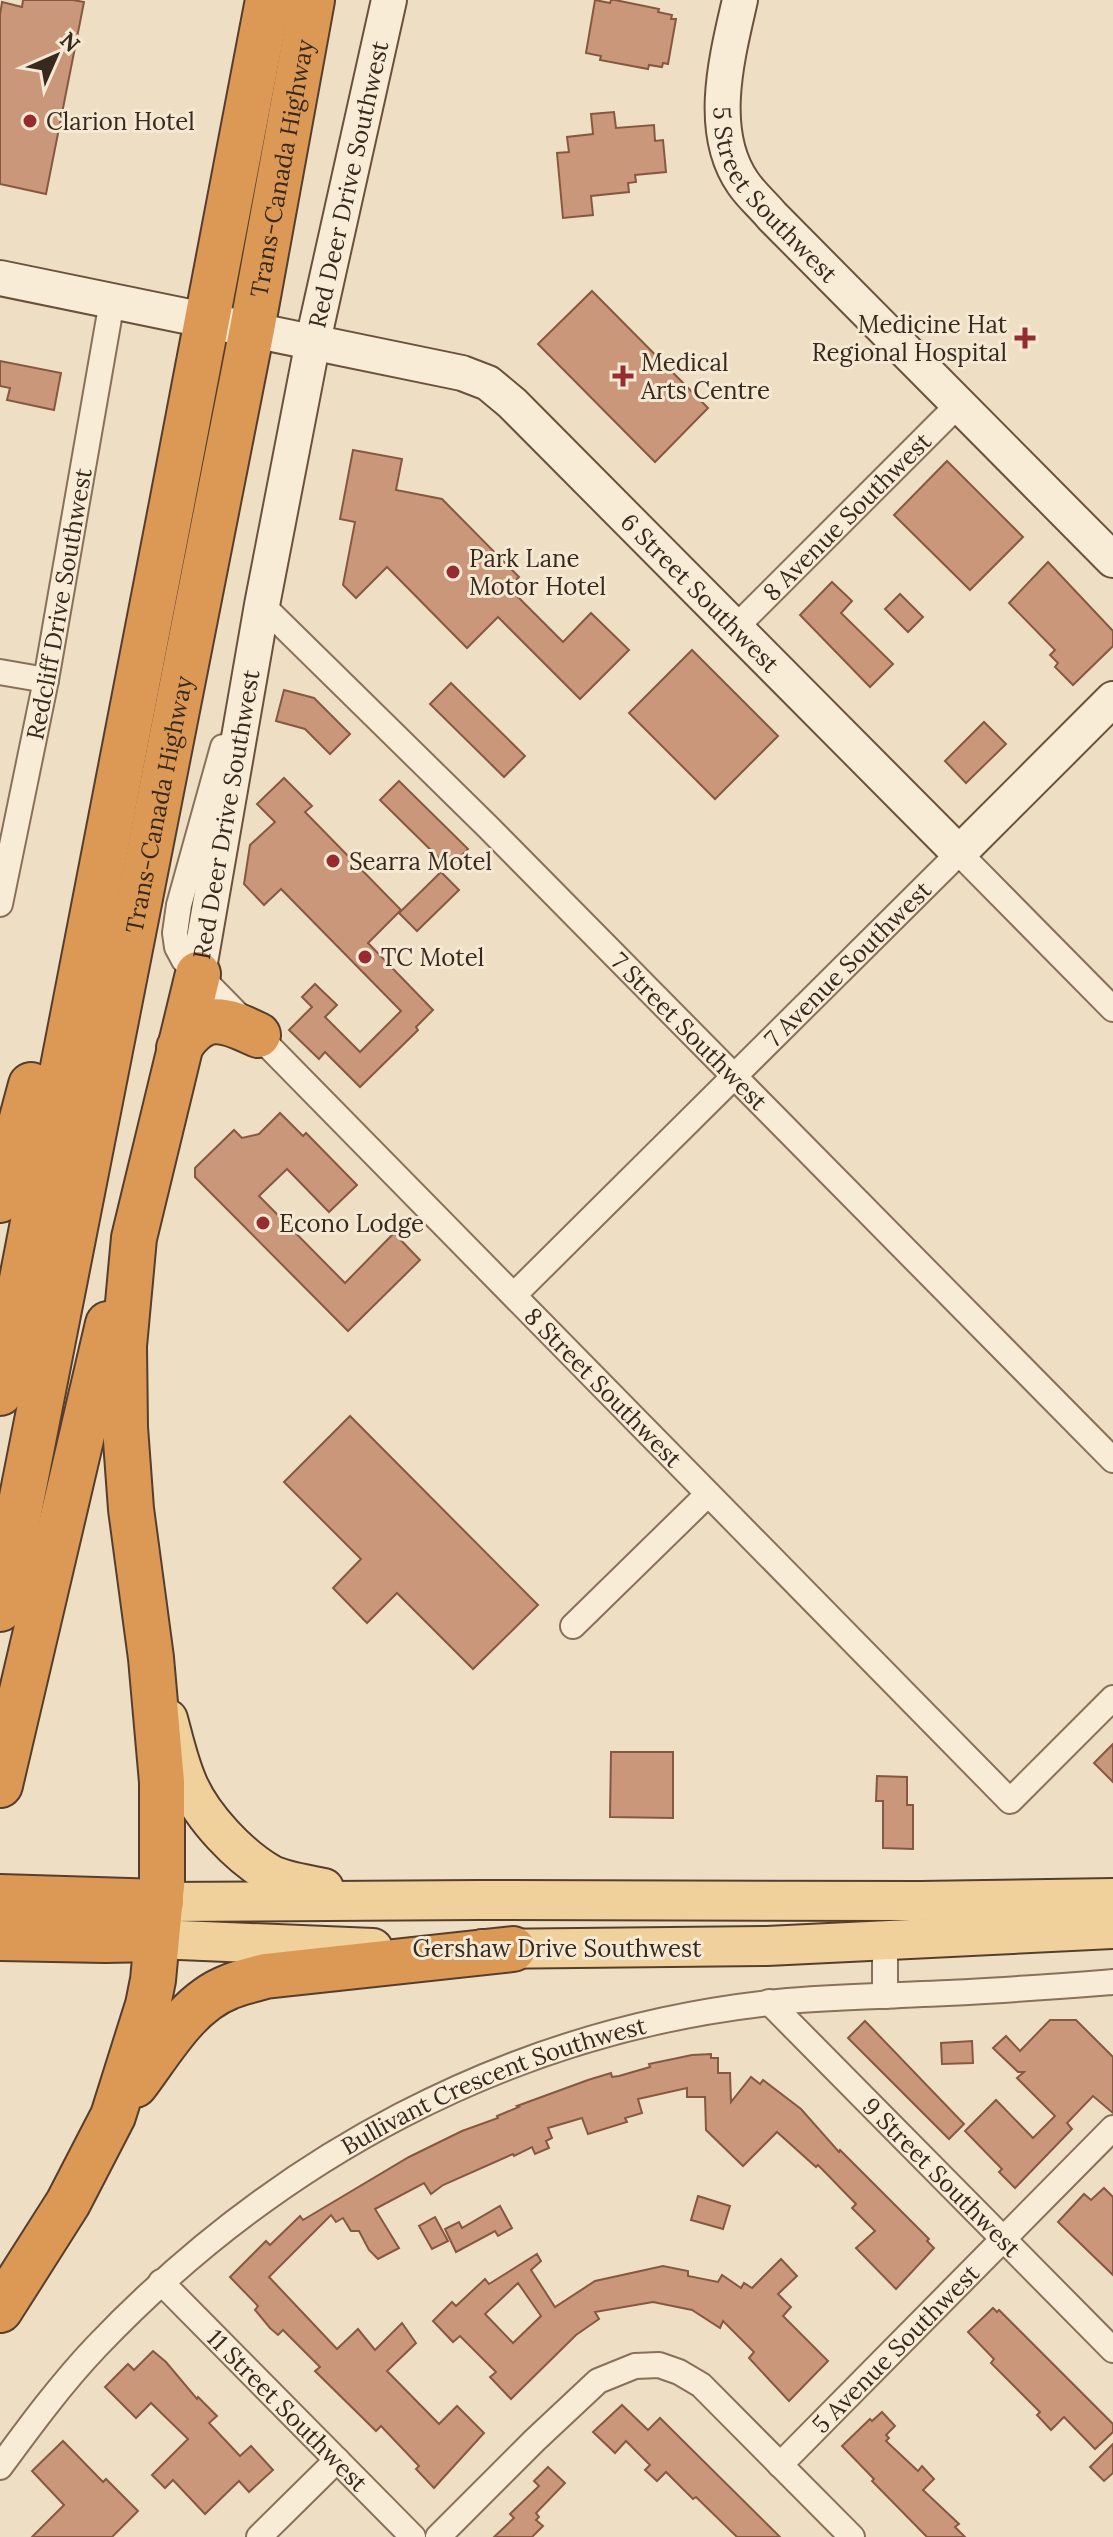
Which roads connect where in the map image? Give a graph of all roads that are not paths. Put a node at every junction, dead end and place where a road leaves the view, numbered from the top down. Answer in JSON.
{"nodes":[{"id":1,"x":268,"y":0,"type":"edge"},
{"id":2,"x":312,"y":0,"type":"edge"},
{"id":3,"x":389,"y":0,"type":"edge"},
{"id":4,"x":740,"y":0,"type":"edge"},
{"id":5,"x":0,"y":278,"type":"edge"},
{"id":6,"x":112,"y":301,"type":"junction"},
{"id":7,"x":209,"y":321,"type":"junction"},
{"id":8,"x":252,"y":329,"type":"junction"},
{"id":9,"x":313,"y":341,"type":"junction"},
{"id":10,"x":959,"y":404,"type":"junction"},
{"id":11,"x":1113,"y":560,"type":"edge"},
{"id":12,"x":262,"y":605,"type":"junction"},
{"id":13,"x":735,"y":628,"type":"junction"},
{"id":14,"x":0,"y":672,"type":"edge"},
{"id":15,"x":46,"y":680,"type":"junction"},
{"id":16,"x":1113,"y":699,"type":"edge"},
{"id":17,"x":127,"y":727,"type":"junction"},
{"id":18,"x":959,"y":853,"type":"junction"},
{"id":19,"x":0,"y":904,"type":"edge"},
{"id":20,"x":198,"y":974,"type":"junction"},
{"id":21,"x":1113,"y":1009,"type":"edge"},
{"id":22,"x":258,"y":1035,"type":"junction"},
{"id":23,"x":179,"y":1048,"type":"junction"},
{"id":24,"x":734,"y":1076,"type":"junction"},
{"id":25,"x":0,"y":1200,"type":"edge"},
{"id":26,"x":134,"y":1238,"type":"junction"},
{"id":27,"x":514,"y":1295,"type":"junction"},
{"id":28,"x":0,"y":1393,"type":"edge"},
{"id":29,"x":1113,"y":1460,"type":"edge"},
{"id":30,"x":708,"y":1494,"type":"junction"},
{"id":31,"x":0,"y":1609,"type":"edge"},
{"id":32,"x":573,"y":1626,"type":"dead end"},
{"id":33,"x":151,"y":1658,"type":"junction"},
{"id":34,"x":1113,"y":1698,"type":"edge"},
{"id":35,"x":0,"y":1785,"type":"edge"},
{"id":36,"x":0,"y":1897,"type":"edge"},
{"id":37,"x":1113,"y":1898,"type":"edge"},
{"id":38,"x":478,"y":1900,"type":"junction"},
{"id":39,"x":158,"y":1921,"type":"junction"},
{"id":40,"x":1113,"y":1929,"type":"edge"},
{"id":41,"x":0,"y":1938,"type":"edge"},
{"id":42,"x":885,"y":1941,"type":"junction"},
{"id":43,"x":513,"y":1949,"type":"junction"},
{"id":44,"x":1113,"y":1982,"type":"edge"},
{"id":45,"x":885,"y":1996,"type":"junction"},
{"id":46,"x":769,"y":2002,"type":"junction"},
{"id":47,"x":113,"y":2116,"type":"junction"},
{"id":48,"x":1113,"y":2128,"type":"edge"},
{"id":49,"x":1003,"y":2238,"type":"junction"},
{"id":50,"x":161,"y":2282,"type":"junction"},
{"id":51,"x":0,"y":2310,"type":"edge"},
{"id":52,"x":1113,"y":2350,"type":"edge"},
{"id":53,"x":337,"y":2460,"type":"junction"},
{"id":54,"x":780,"y":2465,"type":"junction"},
{"id":55,"x":0,"y":2467,"type":"edge"},
{"id":56,"x":259,"y":2537,"type":"edge"},
{"id":57,"x":413,"y":2537,"type":"edge"},
{"id":58,"x":438,"y":2537,"type":"edge"},
{"id":59,"x":852,"y":2537,"type":"edge"}],
"edges":[{"from":1,"to":7,"type":"highway","name":"Trans-Canada Highway"},
{"from":2,"to":8,"type":"highway","name":"Trans-Canada Highway"},
{"from":3,"to":9,"type":"street","name":"Red Deer Drive Southwest"},
{"from":4,"to":10,"type":"street","name":"5 Street Southwest"},
{"from":5,"to":6,"type":"street"},
{"from":6,"to":7,"type":"street"},
{"from":6,"to":15,"type":"street","name":"Redcliff Drive Southwest"},
{"from":7,"to":8,"type":"street","name":"6 Street Southwest"},
{"from":7,"to":17,"type":"highway","name":"Trans-Canada Highway"},
{"from":8,"to":9,"type":"street","name":"6 Street Southwest"},
{"from":8,"to":31,"type":"highway","name":"Trans-Canada Highway"},
{"from":9,"to":12,"type":"street","name":"Red Deer Drive Southwest"},
{"from":9,"to":13,"type":"street","name":"6 Street Southwest"},
{"from":10,"to":11,"type":"street","name":"5 Street Southwest"},
{"from":10,"to":13,"type":"street","name":"8 Avenue Southwest"},
{"from":12,"to":20,"type":"street","name":"Red Deer Drive Southwest"},
{"from":12,"to":24,"type":"street","name":"7 Street Southwest"},
{"from":13,"to":18,"type":"street","name":"6 Street Southwest"},
{"from":14,"to":15,"type":"street"},
{"from":15,"to":19,"type":"street","name":"Redcliff Drive Southwest"},
{"from":16,"to":18,"type":"street","name":"7 Avenue Southwest"},
{"from":17,"to":25,"type":"highway"},
{"from":17,"to":28,"type":"highway","name":"Trans-Canada Highway"},
{"from":18,"to":21,"type":"street","name":"6 Street Southwest"},
{"from":18,"to":24,"type":"street","name":"7 Avenue Southwest"},
{"from":20,"to":22,"type":"street","name":"8 Street Southwest"},
{"from":20,"to":23,"type":"highway"},
{"from":22,"to":23,"type":"highway"},
{"from":22,"to":27,"type":"street","name":"8 Street Southwest"},
{"from":23,"to":26,"type":"highway"},
{"from":24,"to":27,"type":"street","name":"7 Avenue Southwest"},
{"from":24,"to":29,"type":"street","name":"7 Street Southwest"},
{"from":26,"to":33,"type":"highway"},
{"from":26,"to":35,"type":"highway"},
{"from":27,"to":30,"type":"street","name":"8 Street Southwest"},
{"from":30,"to":32,"type":"street"},
{"from":30,"to":34,"type":"street","name":"8 Street Southwest"},
{"from":33,"to":38,"type":"main road"},
{"from":33,"to":39,"type":"highway"},
{"from":36,"to":39,"type":"highway","name":"Gershaw Drive Southwest"},
{"from":37,"to":38,"type":"main road","name":"Gershaw Drive Southwest"},
{"from":38,"to":39,"type":"main road","name":"Gershaw Drive Southwest"},
{"from":39,"to":41,"type":"highway","name":"Gershaw Drive Southwest"},
{"from":39,"to":43,"type":"main road","name":"Gershaw Drive Southwest"},
{"from":39,"to":47,"type":"highway"},
{"from":40,"to":42,"type":"main road","name":"Gershaw Drive Southwest"},
{"from":42,"to":43,"type":"main road","name":"Gershaw Drive Southwest"},
{"from":42,"to":45,"type":"street"},
{"from":43,"to":47,"type":"highway"},
{"from":44,"to":45,"type":"street","name":"Bullivant Crescent Southwest"},
{"from":45,"to":46,"type":"street","name":"Bullivant Crescent Southwest"},
{"from":46,"to":49,"type":"street","name":"9 Street Southwest"},
{"from":46,"to":50,"type":"street","name":"Bullivant Crescent Southwest"},
{"from":47,"to":51,"type":"highway"},
{"from":48,"to":49,"type":"street","name":"5 Avenue Southwest"},
{"from":49,"to":52,"type":"street","name":"9 Street Southwest"},
{"from":49,"to":54,"type":"street","name":"5 Avenue Southwest"},
{"from":50,"to":53,"type":"street","name":"11 Street Southwest"},
{"from":50,"to":55,"type":"street","name":"Bullivant Crescent Southwest"},
{"from":53,"to":56,"type":"street"},
{"from":53,"to":57,"type":"street","name":"11 Street Southwest"},
{"from":54,"to":58,"type":"street"},
{"from":54,"to":59,"type":"street"}]}
